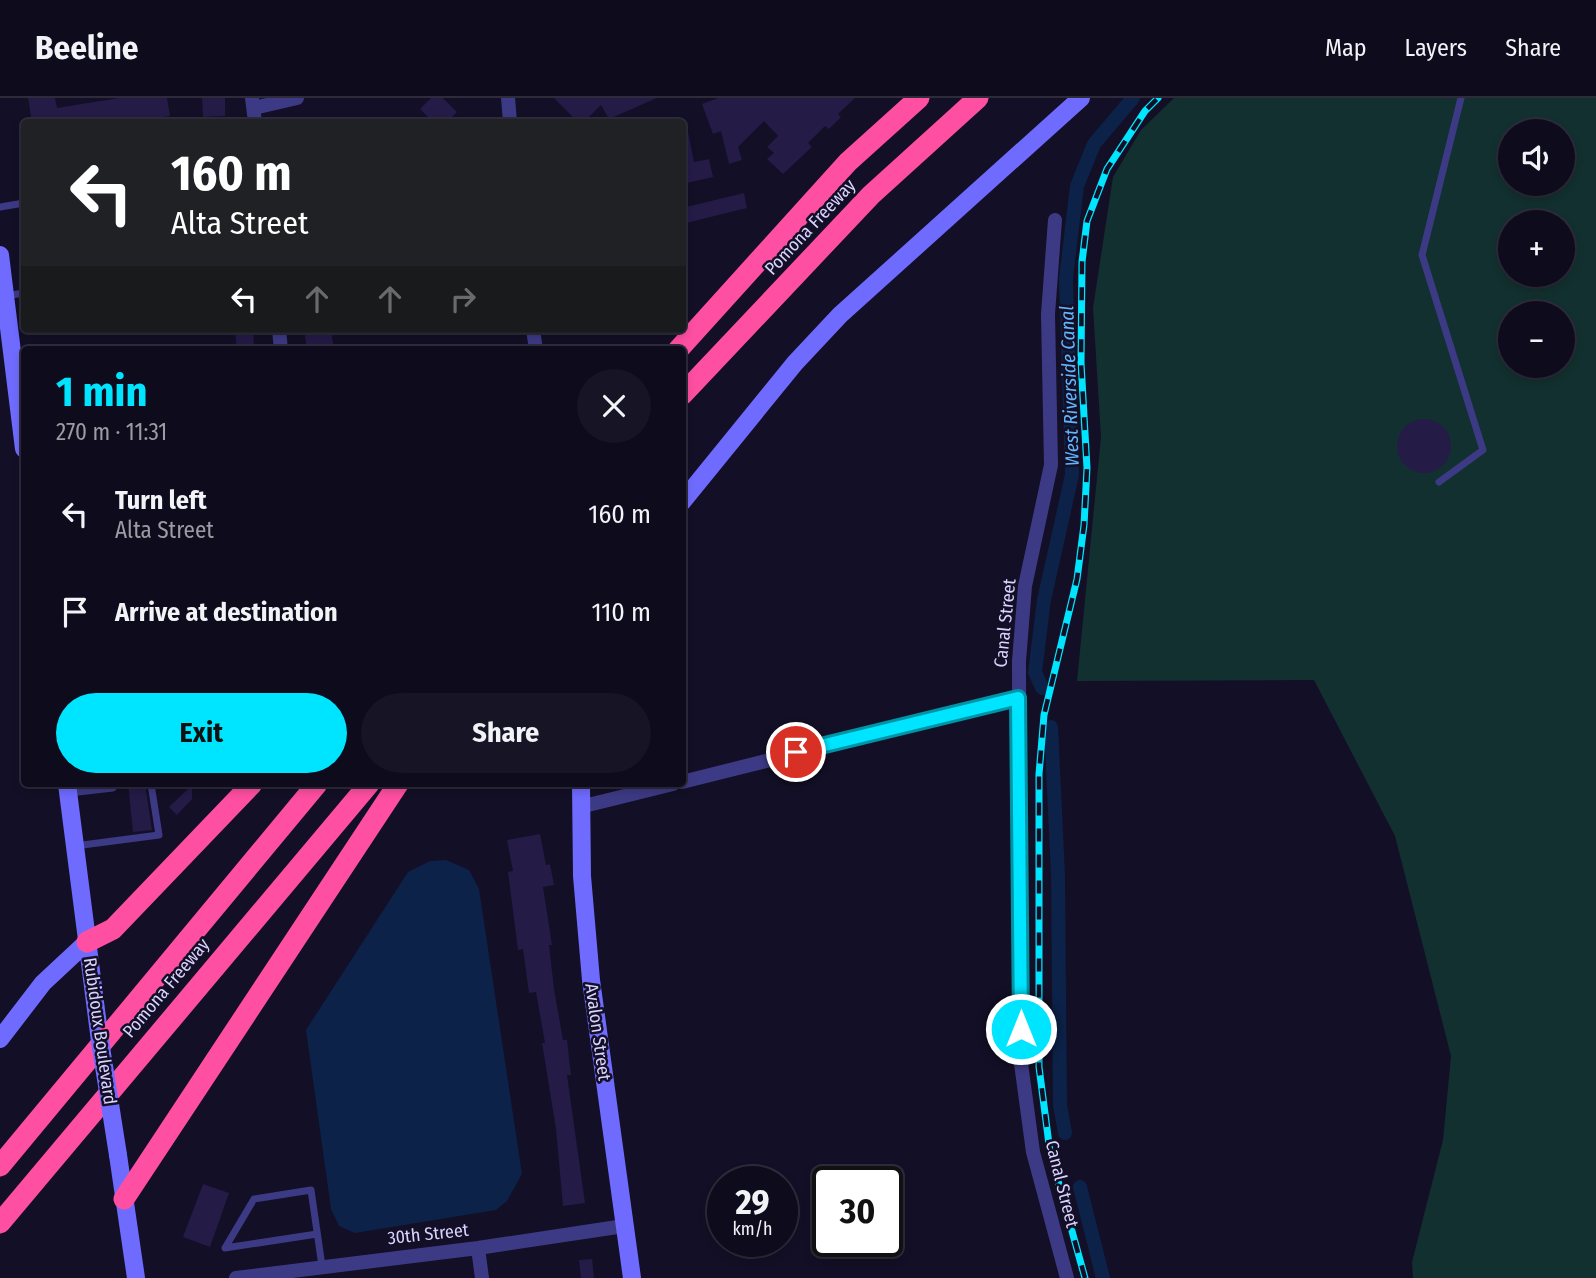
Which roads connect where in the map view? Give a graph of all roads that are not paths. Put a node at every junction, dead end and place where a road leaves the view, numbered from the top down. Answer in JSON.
{"nodes":[{"id":1,"x":298,"y":98,"type":"edge"},
{"id":2,"x":508,"y":98,"type":"edge"},
{"id":3,"x":919,"y":98,"type":"edge"},
{"id":4,"x":978,"y":98,"type":"edge"},
{"id":5,"x":1081,"y":98,"type":"edge"},
{"id":6,"x":1461,"y":98,"type":"edge"},
{"id":7,"x":254,"y":109,"type":"edge"},
{"id":8,"x":510,"y":119,"type":"edge"},
{"id":9,"x":21,"y":204,"type":"edge"},
{"id":10,"x":0,"y":207,"type":"edge"},
{"id":11,"x":1055,"y":220,"type":"dead end"},
{"id":12,"x":0,"y":255,"type":"edge"},
{"id":13,"x":21,"y":295,"type":"edge"},
{"id":14,"x":4,"y":306,"type":"edge"},
{"id":15,"x":682,"y":346,"type":"edge"},
{"id":16,"x":686,"y":391,"type":"edge"},
{"id":17,"x":21,"y":411,"type":"edge"},
{"id":18,"x":1439,"y":481,"type":"dead end"},
{"id":19,"x":686,"y":497,"type":"edge"},
{"id":20,"x":1018,"y":698,"type":"junction"},
{"id":21,"x":686,"y":781,"type":"edge"},
{"id":22,"x":114,"y":787,"type":"edge"},
{"id":23,"x":151,"y":787,"type":"edge"},
{"id":24,"x":248,"y":787,"type":"edge"},
{"id":25,"x":315,"y":787,"type":"edge"},
{"id":26,"x":366,"y":787,"type":"edge"},
{"id":27,"x":396,"y":787,"type":"edge"},
{"id":28,"x":582,"y":787,"type":"edge"},
{"id":29,"x":661,"y":787,"type":"edge"},
{"id":30,"x":68,"y":789,"type":"edge"},
{"id":31,"x":580,"y":807,"type":"junction"},
{"id":32,"x":75,"y":846,"type":"junction"},
{"id":33,"x":87,"y":942,"type":"junction"},
{"id":34,"x":0,"y":1039,"type":"edge"},
{"id":35,"x":0,"y":1166,"type":"edge"},
{"id":36,"x":124,"y":1199,"type":"junction"},
{"id":37,"x":0,"y":1223,"type":"edge"},
{"id":38,"x":624,"y":1226,"type":"junction"},
{"id":39,"x":317,"y":1234,"type":"junction"},
{"id":40,"x":478,"y":1248,"type":"junction"},
{"id":41,"x":322,"y":1266,"type":"junction"},
{"id":42,"x":294,"y":1273,"type":"edge"},
{"id":43,"x":136,"y":1278,"type":"edge"},
{"id":44,"x":236,"y":1278,"type":"edge"},
{"id":45,"x":482,"y":1278,"type":"edge"},
{"id":46,"x":632,"y":1278,"type":"edge"},
{"id":47,"x":1067,"y":1278,"type":"edge"}],
"edges":[{"from":1,"to":7,"type":"street"},
{"from":2,"to":8,"type":"street"},
{"from":3,"to":15,"type":"highway","name":"Pomona Freeway"},
{"from":4,"to":16,"type":"highway","name":"Pomona Freeway"},
{"from":5,"to":19,"type":"street"},
{"from":6,"to":18,"type":"lane"},
{"from":9,"to":10,"type":"lane"},
{"from":11,"to":20,"type":"street","name":"Canal Street"},
{"from":12,"to":14,"type":"street"},
{"from":13,"to":14,"type":"lane"},
{"from":14,"to":17,"type":"street"},
{"from":20,"to":21,"type":"street"},
{"from":20,"to":47,"type":"street","name":"Canal Street"},
{"from":22,"to":30,"type":"lane"},
{"from":23,"to":32,"type":"lane"},
{"from":24,"to":33,"type":"highway"},
{"from":25,"to":35,"type":"highway","name":"Pomona Freeway"},
{"from":26,"to":37,"type":"highway","name":"Pomona Freeway"},
{"from":27,"to":36,"type":"highway"},
{"from":28,"to":31,"type":"street","name":"Avalon Street"},
{"from":29,"to":31,"type":"street"},
{"from":30,"to":32,"type":"street","name":"Rubidoux Boulevard"},
{"from":31,"to":38,"type":"street","name":"Avalon Street"},
{"from":32,"to":33,"type":"street","name":"Rubidoux Boulevard"},
{"from":33,"to":34,"type":"street"},
{"from":33,"to":36,"type":"street","name":"Rubidoux Boulevard","bridge":true},
{"from":36,"to":43,"type":"street","name":"Rubidoux Boulevard"},
{"from":38,"to":40,"type":"street","name":"30th Street"},
{"from":38,"to":46,"type":"street","name":"Avalon Street"},
{"from":39,"to":39,"type":"lane"},
{"from":39,"to":41,"type":"lane"},
{"from":40,"to":41,"type":"street","name":"30th Street"},
{"from":40,"to":45,"type":"street"},
{"from":41,"to":42,"type":"street","name":"30th Street"},
{"from":42,"to":44,"type":"street","name":"30th Street"}]}
